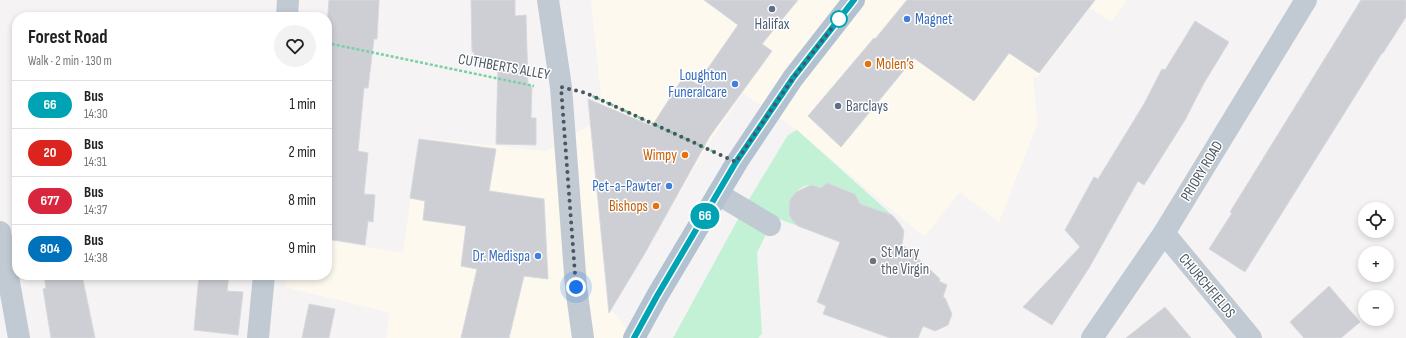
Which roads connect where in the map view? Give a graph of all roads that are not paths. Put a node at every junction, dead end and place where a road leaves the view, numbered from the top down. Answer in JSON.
{"nodes":[{"id":1,"x":288,"y":0,"type":"edge"},
{"id":2,"x":548,"y":0,"type":"edge"},
{"id":3,"x":854,"y":0,"type":"edge"},
{"id":4,"x":1306,"y":0,"type":"edge"},
{"id":5,"x":287,"y":12,"type":"edge"},
{"id":6,"x":718,"y":194,"type":"junction"},
{"id":7,"x":770,"y":225,"type":"dead end"},
{"id":8,"x":0,"y":232,"type":"edge"},
{"id":9,"x":1164,"y":233,"type":"junction"},
{"id":10,"x":264,"y":280,"type":"edge"},
{"id":11,"x":19,"y":338,"type":"edge"},
{"id":12,"x":258,"y":338,"type":"edge"},
{"id":13,"x":583,"y":338,"type":"edge"},
{"id":14,"x":634,"y":338,"type":"edge"},
{"id":15,"x":1092,"y":338,"type":"edge"},
{"id":16,"x":1251,"y":338,"type":"edge"}],
"edges":[{"from":1,"to":5,"type":"street"},
{"from":2,"to":13,"type":"street"},
{"from":3,"to":6,"type":"main road"},
{"from":4,"to":9,"type":"street","name":"PRIORY ROAD"},
{"from":6,"to":7,"type":"street"},
{"from":6,"to":14,"type":"main road"},
{"from":8,"to":11,"type":"street"},
{"from":9,"to":15,"type":"street","name":"PRIORY ROAD"},
{"from":9,"to":16,"type":"street","name":"CHURCHFIELDS"},
{"from":10,"to":12,"type":"street"}]}
